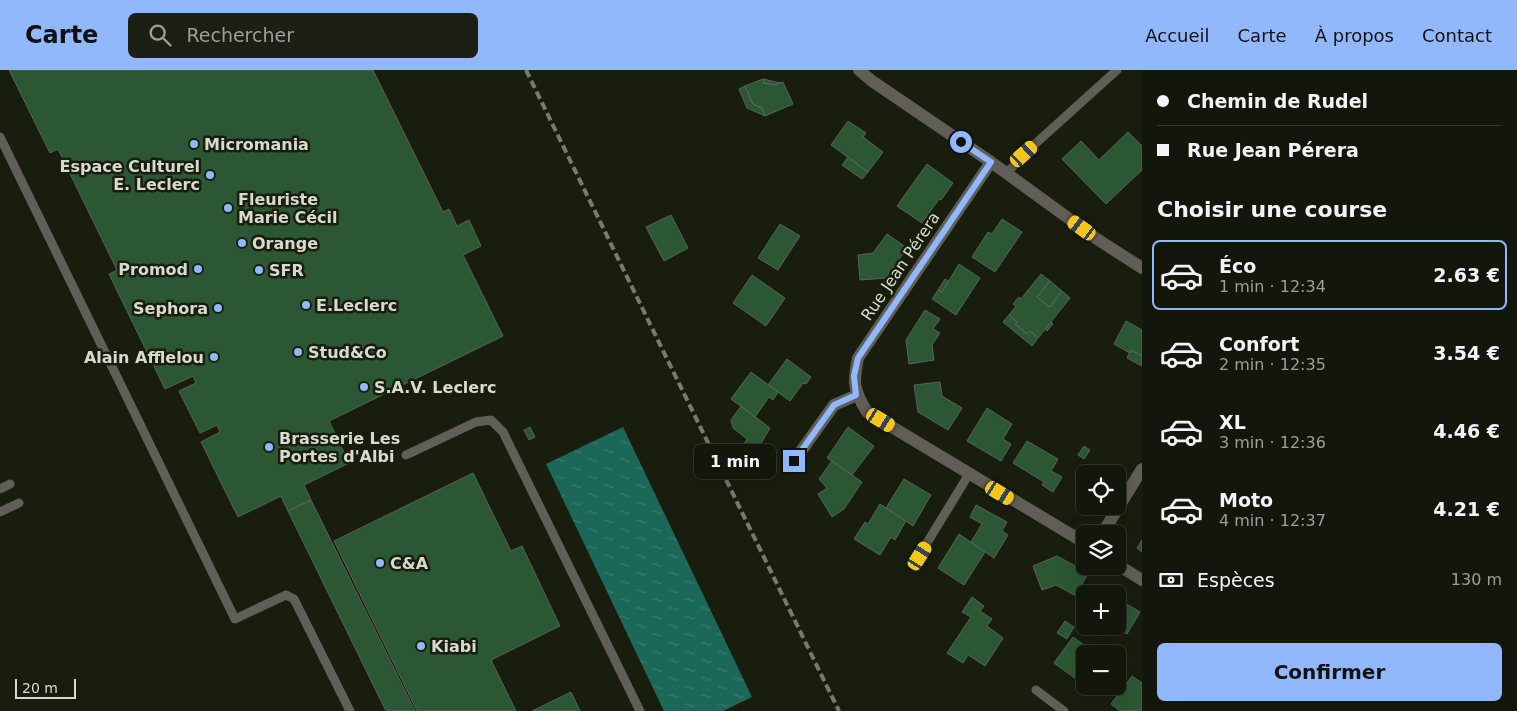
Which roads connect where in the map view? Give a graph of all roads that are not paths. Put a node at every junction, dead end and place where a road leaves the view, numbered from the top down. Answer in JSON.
{"nodes":[{"id":1,"x":859,"y":70,"type":"edge"},
{"id":2,"x":1117,"y":70,"type":"edge"},
{"id":3,"x":0,"y":137,"type":"edge"},
{"id":4,"x":991,"y":162,"type":"junction"},
{"id":5,"x":1007,"y":173,"type":"junction"},
{"id":6,"x":1142,"y":268,"type":"edge"},
{"id":7,"x":856,"y":395,"type":"junction"},
{"id":8,"x":406,"y":456,"type":"dead end"},
{"id":9,"x":794,"y":461,"type":"dead end"},
{"id":10,"x":1142,"y":469,"type":"edge"},
{"id":11,"x":969,"y":474,"type":"junction"},
{"id":12,"x":10,"y":484,"type":"dead end"},
{"id":13,"x":0,"y":489,"type":"edge"},
{"id":14,"x":19,"y":503,"type":"dead end"},
{"id":15,"x":0,"y":512,"type":"edge"},
{"id":16,"x":1108,"y":525,"type":"edge"},
{"id":17,"x":1076,"y":538,"type":"edge"},
{"id":18,"x":920,"y":556,"type":"dead end"},
{"id":19,"x":1126,"y":570,"type":"edge"},
{"id":20,"x":1142,"y":580,"type":"edge"},
{"id":21,"x":1036,"y":690,"type":"dead end"},
{"id":22,"x":350,"y":711,"type":"edge"},
{"id":23,"x":640,"y":711,"type":"edge"},
{"id":24,"x":1064,"y":711,"type":"edge"}],
"edges":[{"from":1,"to":4,"type":"street"},
{"from":2,"to":5,"type":"lane"},
{"from":3,"to":22,"type":"lane"},
{"from":4,"to":5,"type":"street"},
{"from":4,"to":7,"type":"street","name":"Rue Jean Pérera"},
{"from":5,"to":6,"type":"street"},
{"from":7,"to":9,"type":"street"},
{"from":7,"to":11,"type":"street"},
{"from":8,"to":23,"type":"lane"},
{"from":10,"to":16,"type":"street"},
{"from":11,"to":17,"type":"street"},
{"from":11,"to":18,"type":"lane"},
{"from":12,"to":13,"type":"lane"},
{"from":14,"to":15,"type":"lane"},
{"from":19,"to":20,"type":"street"},
{"from":21,"to":24,"type":"lane"}]}
